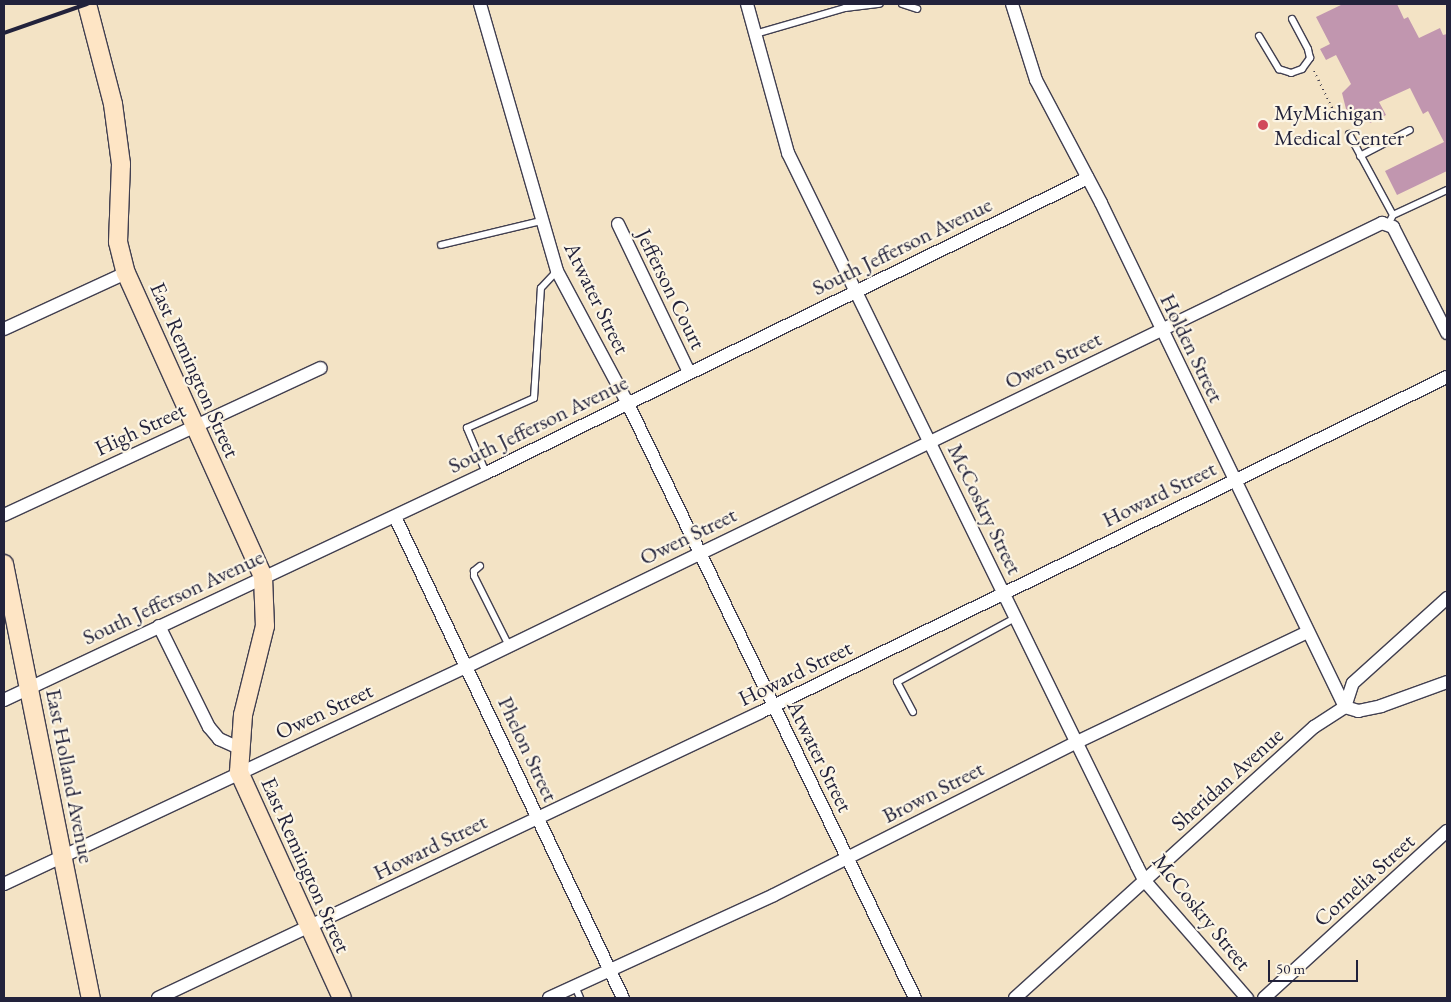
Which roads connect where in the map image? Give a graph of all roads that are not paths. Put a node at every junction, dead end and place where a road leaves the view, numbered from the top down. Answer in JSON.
{"nodes":[{"id":1,"x":87,"y":4,"type":"edge"},
{"id":2,"x":480,"y":4,"type":"edge"},
{"id":3,"x":746,"y":4,"type":"edge"},
{"id":4,"x":880,"y":4,"type":"edge"},
{"id":5,"x":902,"y":4,"type":"edge"},
{"id":6,"x":1012,"y":4,"type":"edge"},
{"id":7,"x":916,"y":9,"type":"dead end"},
{"id":8,"x":1292,"y":19,"type":"dead end"},
{"id":9,"x":755,"y":34,"type":"junction"},
{"id":10,"x":1259,"y":36,"type":"dead end"},
{"id":11,"x":1410,"y":130,"type":"dead end"},
{"id":12,"x":1349,"y":134,"type":"dead end"},
{"id":13,"x":1360,"y":156,"type":"junction"},
{"id":14,"x":1088,"y":178,"type":"junction"},
{"id":15,"x":1447,"y":190,"type":"edge"},
{"id":16,"x":1391,"y":219,"type":"junction"},
{"id":17,"x":541,"y":221,"type":"junction"},
{"id":18,"x":618,"y":224,"type":"dead end"},
{"id":19,"x":441,"y":245,"type":"dead end"},
{"id":20,"x":557,"y":271,"type":"junction"},
{"id":21,"x":126,"y":273,"type":"junction"},
{"id":22,"x":856,"y":290,"type":"junction"},
{"id":23,"x":4,"y":329,"type":"edge"},
{"id":24,"x":1161,"y":330,"type":"junction"},
{"id":25,"x":1447,"y":334,"type":"edge"},
{"id":26,"x":321,"y":368,"type":"dead end"},
{"id":27,"x":689,"y":372,"type":"junction"},
{"id":28,"x":1447,"y":377,"type":"edge"},
{"id":29,"x":627,"y":402,"type":"junction"},
{"id":30,"x":195,"y":425,"type":"junction"},
{"id":31,"x":929,"y":441,"type":"junction"},
{"id":32,"x":486,"y":473,"type":"junction"},
{"id":33,"x":1233,"y":480,"type":"junction"},
{"id":34,"x":4,"y":515,"type":"edge"},
{"id":35,"x":396,"y":516,"type":"junction"},
{"id":36,"x":698,"y":554,"type":"junction"},
{"id":37,"x":4,"y":564,"type":"edge"},
{"id":38,"x":480,"y":566,"type":"dead end"},
{"id":39,"x":263,"y":577,"type":"junction"},
{"id":40,"x":1004,"y":593,"type":"junction"},
{"id":41,"x":1447,"y":598,"type":"edge"},
{"id":42,"x":1015,"y":618,"type":"junction"},
{"id":43,"x":159,"y":626,"type":"junction"},
{"id":44,"x":1308,"y":632,"type":"junction"},
{"id":45,"x":509,"y":646,"type":"junction"},
{"id":46,"x":468,"y":666,"type":"junction"},
{"id":47,"x":1447,"y":682,"type":"edge"},
{"id":48,"x":29,"y":688,"type":"junction"},
{"id":49,"x":4,"y":700,"type":"edge"},
{"id":50,"x":774,"y":706,"type":"junction"},
{"id":51,"x":1345,"y":707,"type":"junction"},
{"id":52,"x":913,"y":712,"type":"dead end"},
{"id":53,"x":1075,"y":743,"type":"junction"},
{"id":54,"x":239,"y":748,"type":"junction"},
{"id":55,"x":239,"y":772,"type":"junction"},
{"id":56,"x":538,"y":818,"type":"junction"},
{"id":57,"x":1447,"y":831,"type":"edge"},
{"id":58,"x":63,"y":855,"type":"junction"},
{"id":59,"x":848,"y":857,"type":"junction"},
{"id":60,"x":1144,"y":880,"type":"junction"},
{"id":61,"x":4,"y":884,"type":"edge"},
{"id":62,"x":309,"y":928,"type":"junction"},
{"id":63,"x":610,"y":970,"type":"junction"},
{"id":64,"x":575,"y":986,"type":"junction"},
{"id":65,"x":91,"y":998,"type":"edge"},
{"id":66,"x":158,"y":998,"type":"edge"},
{"id":67,"x":342,"y":998,"type":"edge"},
{"id":68,"x":549,"y":998,"type":"edge"},
{"id":69,"x":580,"y":998,"type":"edge"},
{"id":70,"x":623,"y":998,"type":"edge"},
{"id":71,"x":915,"y":998,"type":"edge"},
{"id":72,"x":1015,"y":998,"type":"edge"},
{"id":73,"x":1247,"y":998,"type":"edge"},
{"id":74,"x":1264,"y":998,"type":"edge"}],
"edges":[{"from":1,"to":21,"type":"main road","name":"East Remington Street"},
{"from":2,"to":17,"type":"street","name":"Atwater Street"},
{"from":3,"to":9,"type":"street","name":"McCoskry Street"},
{"from":4,"to":9,"type":"lane"},
{"from":5,"to":7,"type":"lane"},
{"from":6,"to":14,"type":"street","name":"Holden Street"},
{"from":8,"to":10,"type":"lane"},
{"from":9,"to":22,"type":"street","name":"McCoskry Street"},
{"from":11,"to":13,"type":"lane"},
{"from":12,"to":13,"type":"lane"},
{"from":13,"to":16,"type":"lane"},
{"from":14,"to":22,"type":"street","name":"South Jefferson Avenue"},
{"from":14,"to":24,"type":"street","name":"Holden Street"},
{"from":15,"to":16,"type":"lane"},
{"from":16,"to":24,"type":"street","name":"Owen Street"},
{"from":16,"to":25,"type":"street"},
{"from":17,"to":19,"type":"lane"},
{"from":17,"to":20,"type":"street","name":"Atwater Street"},
{"from":18,"to":27,"type":"street","name":"Jefferson Court"},
{"from":20,"to":29,"type":"street","name":"Atwater Street"},
{"from":20,"to":32,"type":"lane"},
{"from":21,"to":23,"type":"street"},
{"from":21,"to":30,"type":"main road","name":"East Remington Street"},
{"from":22,"to":27,"type":"street","name":"South Jefferson Avenue"},
{"from":22,"to":31,"type":"street","name":"McCoskry Street"},
{"from":24,"to":31,"type":"street","name":"Owen Street"},
{"from":24,"to":33,"type":"street","name":"Holden Street"},
{"from":26,"to":30,"type":"street","name":"High Street"},
{"from":27,"to":29,"type":"street","name":"South Jefferson Avenue"},
{"from":28,"to":33,"type":"street","name":"Howard Street"},
{"from":29,"to":32,"type":"street","name":"South Jefferson Avenue"},
{"from":29,"to":36,"type":"street","name":"Atwater Street"},
{"from":30,"to":34,"type":"street","name":"High Street"},
{"from":30,"to":39,"type":"main road","name":"East Remington Street"},
{"from":31,"to":36,"type":"street","name":"Owen Street"},
{"from":31,"to":40,"type":"street","name":"McCoskry Street"},
{"from":32,"to":35,"type":"street","name":"South Jefferson Avenue"},
{"from":33,"to":40,"type":"street","name":"Howard Street"},
{"from":33,"to":44,"type":"street","name":"Holden Street"},
{"from":35,"to":39,"type":"street","name":"South Jefferson Avenue"},
{"from":35,"to":46,"type":"street","name":"Phelon Street"},
{"from":36,"to":45,"type":"street","name":"Owen Street"},
{"from":36,"to":50,"type":"street","name":"Atwater Street"},
{"from":37,"to":48,"type":"main road","name":"East Holland Avenue"},
{"from":38,"to":45,"type":"lane"},
{"from":39,"to":43,"type":"street","name":"South Jefferson Avenue"},
{"from":39,"to":54,"type":"main road","name":"East Remington Street"},
{"from":40,"to":42,"type":"street","name":"McCoskry Street"},
{"from":40,"to":50,"type":"street","name":"Howard Street"},
{"from":41,"to":51,"type":"street"},
{"from":42,"to":52,"type":"lane"},
{"from":42,"to":53,"type":"street","name":"McCoskry Street"},
{"from":43,"to":48,"type":"street","name":"South Jefferson Avenue"},
{"from":43,"to":54,"type":"street"},
{"from":44,"to":51,"type":"street","name":"Holden Street"},
{"from":44,"to":53,"type":"street","name":"Brown Street"},
{"from":45,"to":46,"type":"street","name":"Owen Street"},
{"from":46,"to":55,"type":"street","name":"Owen Street"},
{"from":46,"to":56,"type":"street","name":"Phelon Street"},
{"from":47,"to":51,"type":"street"},
{"from":48,"to":49,"type":"street","name":"South Jefferson Avenue"},
{"from":48,"to":58,"type":"main road","name":"East Holland Avenue"},
{"from":50,"to":56,"type":"street","name":"Howard Street"},
{"from":50,"to":59,"type":"street","name":"Atwater Street"},
{"from":51,"to":60,"type":"street","name":"Sheridan Avenue"},
{"from":53,"to":59,"type":"street","name":"Brown Street"},
{"from":53,"to":60,"type":"street","name":"McCoskry Street"},
{"from":54,"to":55,"type":"main road","name":"East Remington Street"},
{"from":55,"to":58,"type":"street","name":"Owen Street"},
{"from":55,"to":62,"type":"main road","name":"East Remington Street"},
{"from":56,"to":62,"type":"street","name":"Howard Street"},
{"from":56,"to":63,"type":"street","name":"Phelon Street"},
{"from":57,"to":74,"type":"street","name":"Cornelia Street"},
{"from":58,"to":61,"type":"street","name":"Owen Street"},
{"from":58,"to":65,"type":"main road","name":"East Holland Avenue"},
{"from":59,"to":63,"type":"street","name":"Brown Street"},
{"from":59,"to":71,"type":"street","name":"Atwater Street"},
{"from":60,"to":72,"type":"street","name":"Sheridan Avenue"},
{"from":60,"to":73,"type":"street","name":"McCoskry Street"},
{"from":62,"to":66,"type":"street","name":"Howard Street"},
{"from":62,"to":67,"type":"main road","name":"East Remington Street"},
{"from":63,"to":64,"type":"street","name":"Brown Street"},
{"from":63,"to":70,"type":"street","name":"Phelon Street"},
{"from":64,"to":68,"type":"street","name":"Brown Street"},
{"from":64,"to":69,"type":"lane"}]}
